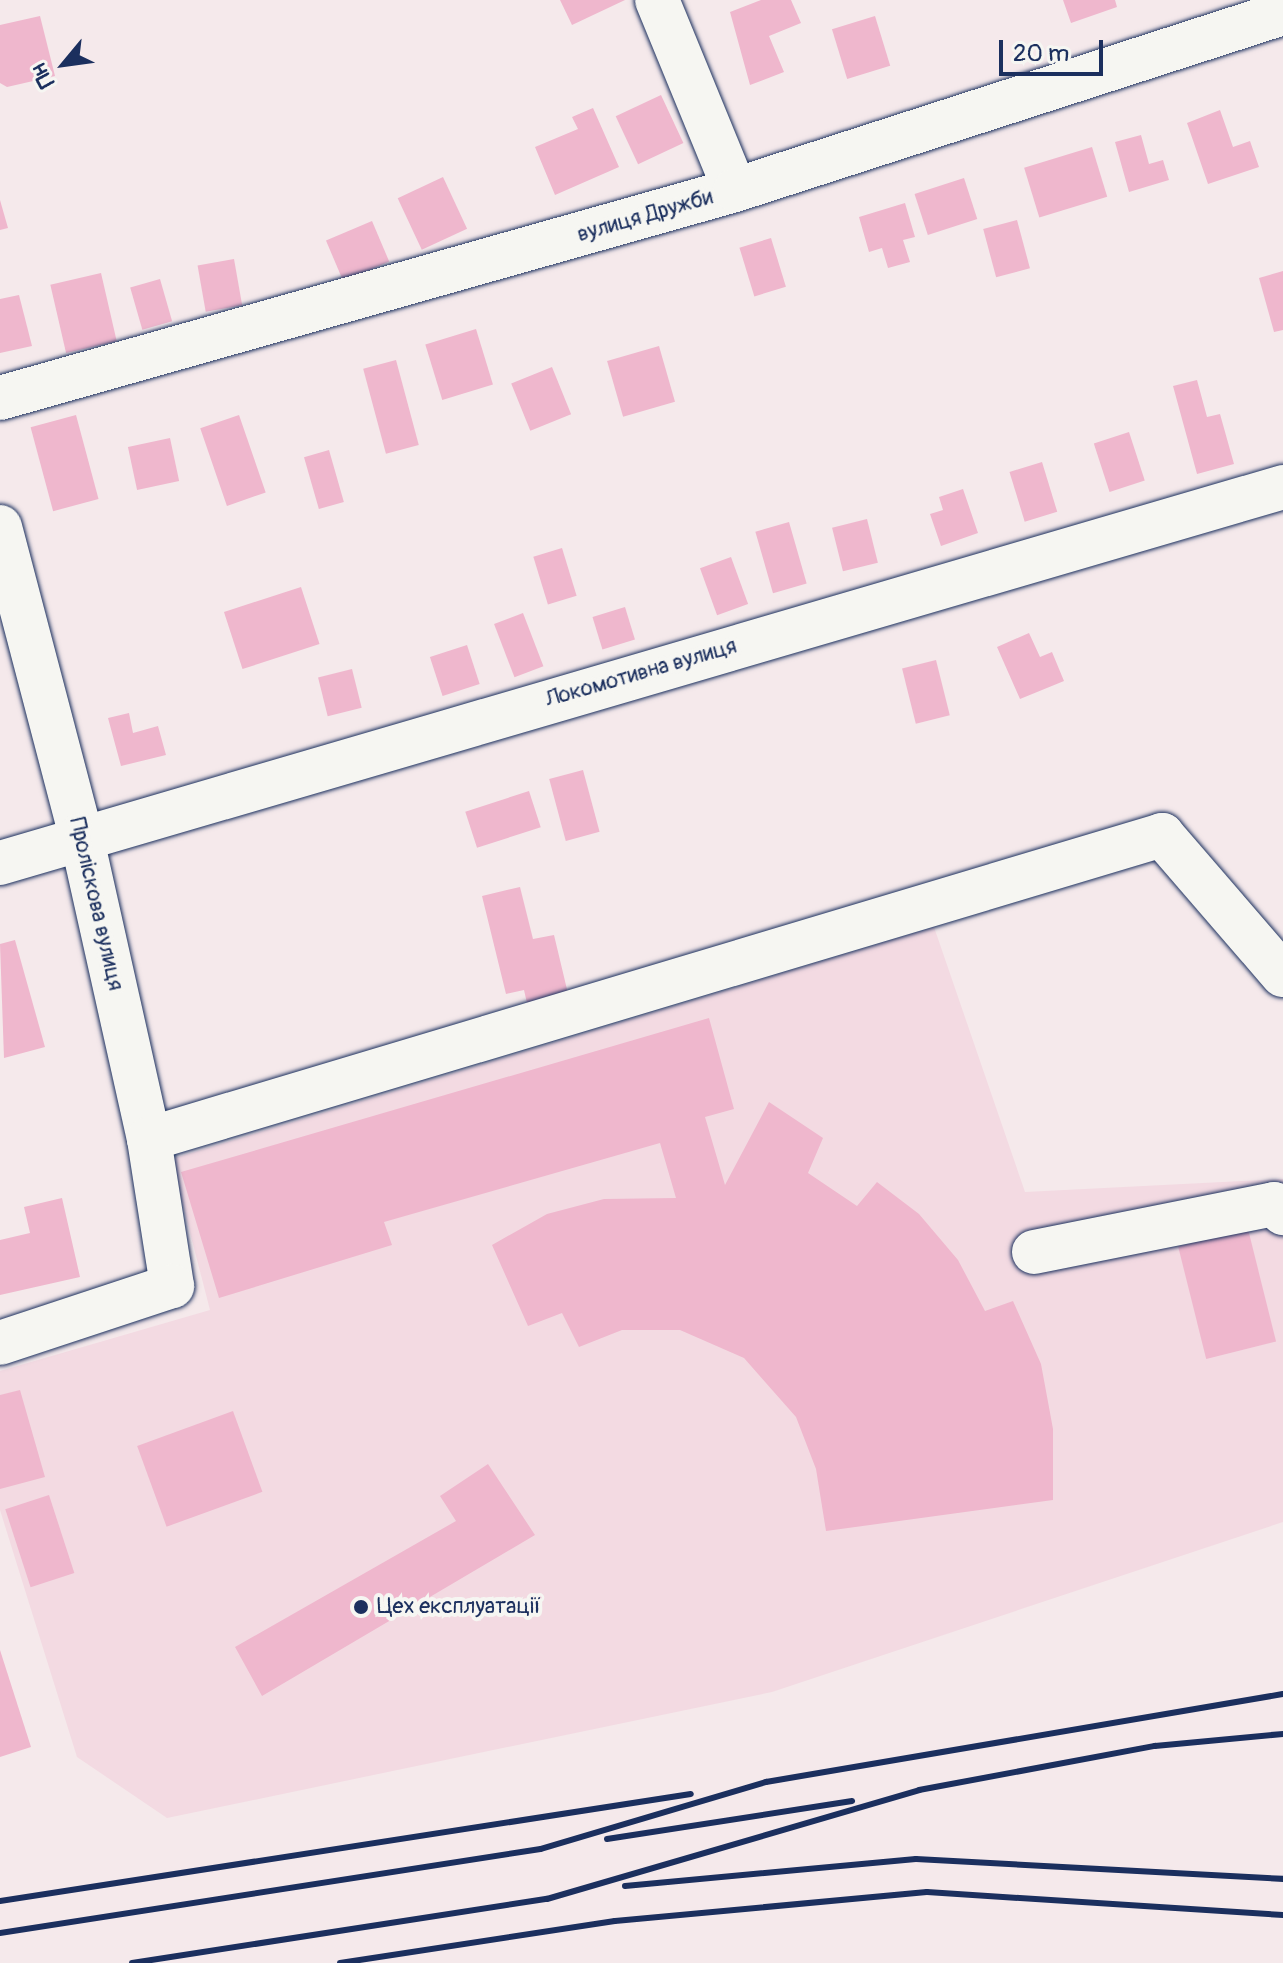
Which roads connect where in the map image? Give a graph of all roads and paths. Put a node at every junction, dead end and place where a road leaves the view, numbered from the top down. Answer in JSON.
{"nodes":[{"id":1,"x":657,"y":0,"type":"edge"},
{"id":2,"x":1283,"y":13,"type":"edge"},
{"id":3,"x":735,"y":190,"type":"junction"},
{"id":4,"x":0,"y":398,"type":"edge"},
{"id":5,"x":1283,"y":487,"type":"edge"},
{"id":6,"x":0,"y":527,"type":"edge"},
{"id":7,"x":81,"y":835,"type":"junction"},
{"id":8,"x":0,"y":863,"type":"edge"},
{"id":9,"x":1283,"y":975,"type":"edge"},
{"id":10,"x":149,"y":1139,"type":"junction"},
{"id":11,"x":1283,"y":1213,"type":"edge"},
{"id":12,"x":1034,"y":1252,"type":"dead end"},
{"id":13,"x":0,"y":1343,"type":"edge"}],
"edges":[{"from":1,"to":3,"type":"street"},
{"from":2,"to":3,"type":"street","name":"вулиця Дружби"},
{"from":3,"to":4,"type":"street","name":"вулиця Дружби"},
{"from":5,"to":7,"type":"street","name":"Локомотивна вулиця"},
{"from":6,"to":7,"type":"street","name":"Проліскова вулиця"},
{"from":7,"to":8,"type":"street","name":"Локомотивна вулиця"},
{"from":7,"to":10,"type":"street","name":"Проліскова вулиця"},
{"from":9,"to":10,"type":"street"},
{"from":10,"to":13,"type":"street","name":"Проліскова вулиця"},
{"from":11,"to":12,"type":"street"}]}
